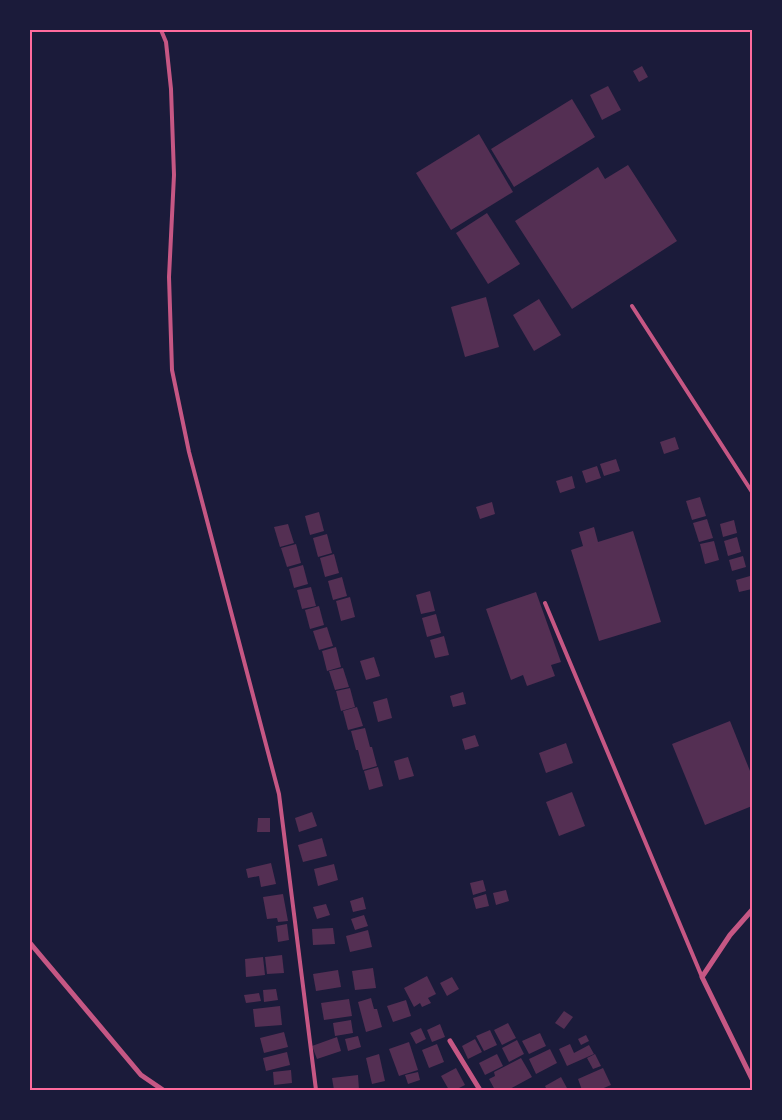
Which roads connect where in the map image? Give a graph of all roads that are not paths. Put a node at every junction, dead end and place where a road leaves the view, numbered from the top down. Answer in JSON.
{"nodes":[{"id":1,"x":161,"y":30,"type":"edge"},
{"id":2,"x":632,"y":306,"type":"dead end"},
{"id":3,"x":752,"y":492,"type":"edge"},
{"id":4,"x":545,"y":603,"type":"dead end"},
{"id":5,"x":752,"y":910,"type":"edge"},
{"id":6,"x":30,"y":943,"type":"edge"},
{"id":7,"x":702,"y":977,"type":"junction"},
{"id":8,"x":450,"y":1041,"type":"dead end"},
{"id":9,"x":752,"y":1079,"type":"edge"},
{"id":10,"x":164,"y":1090,"type":"edge"},
{"id":11,"x":316,"y":1090,"type":"edge"},
{"id":12,"x":480,"y":1090,"type":"edge"}],
"edges":[{"from":1,"to":11,"type":"lane"},
{"from":2,"to":3,"type":"lane"},
{"from":4,"to":7,"type":"lane"},
{"from":5,"to":7,"type":"street"},
{"from":6,"to":10,"type":"street"},
{"from":7,"to":9,"type":"street"},
{"from":8,"to":12,"type":"street"}]}
